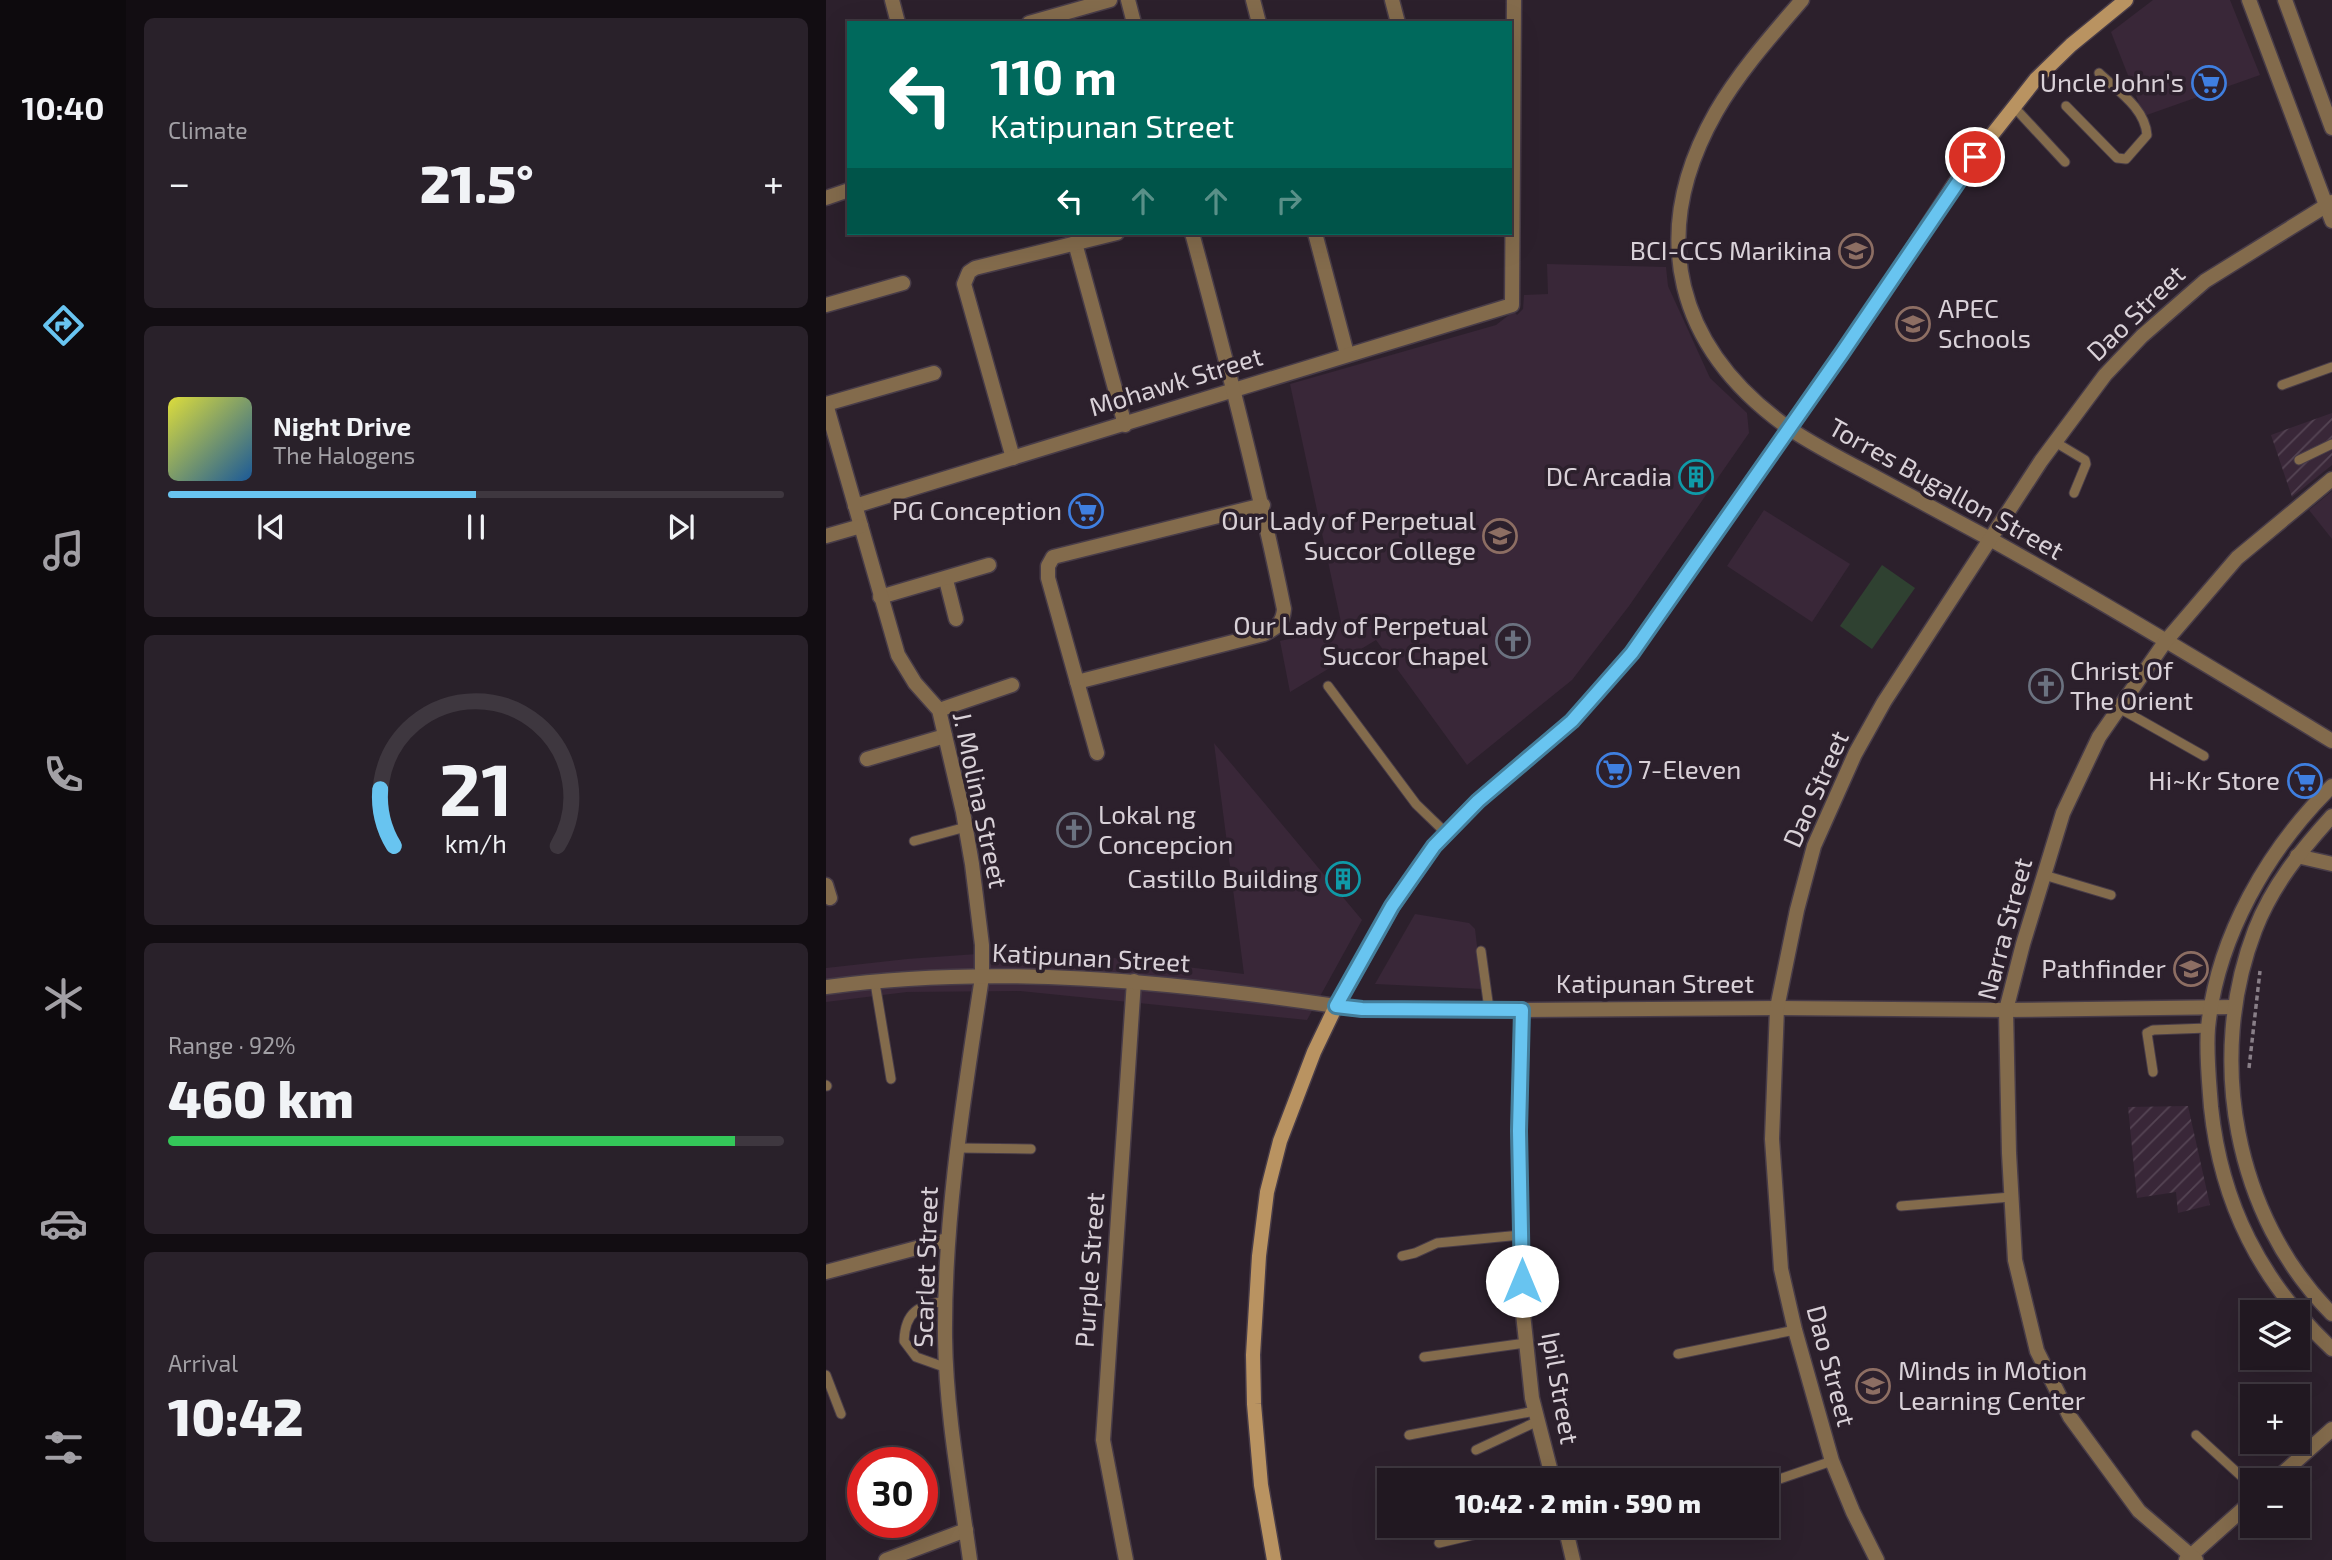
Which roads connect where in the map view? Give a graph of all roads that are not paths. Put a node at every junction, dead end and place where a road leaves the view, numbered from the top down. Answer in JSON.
{"nodes":[{"id":1,"x":892,"y":0,"type":"edge"},
{"id":2,"x":1110,"y":0,"type":"edge"},
{"id":3,"x":1128,"y":0,"type":"edge"},
{"id":4,"x":1253,"y":0,"type":"edge"},
{"id":5,"x":1392,"y":0,"type":"edge"},
{"id":6,"x":1514,"y":0,"type":"edge"},
{"id":7,"x":1802,"y":0,"type":"edge"},
{"id":8,"x":2126,"y":0,"type":"edge"},
{"id":9,"x":2249,"y":0,"type":"edge"},
{"id":10,"x":2285,"y":0,"type":"edge"},
{"id":11,"x":897,"y":21,"type":"edge"},
{"id":12,"x":1036,"y":21,"type":"edge"},
{"id":13,"x":1133,"y":21,"type":"edge"},
{"id":14,"x":1258,"y":21,"type":"edge"},
{"id":15,"x":1397,"y":21,"type":"edge"},
{"id":16,"x":2099,"y":73,"type":"dead end"},
{"id":17,"x":2066,"y":106,"type":"dead end"},
{"id":18,"x":2014,"y":107,"type":"junction"},
{"id":19,"x":2332,"y":128,"type":"edge"},
{"id":20,"x":2064,"y":162,"type":"dead end"},
{"id":21,"x":1512,"y":188,"type":"edge"},
{"id":22,"x":847,"y":191,"type":"edge"},
{"id":23,"x":826,"y":198,"type":"edge"},
{"id":24,"x":2329,"y":203,"type":"edge"},
{"id":25,"x":2332,"y":221,"type":"edge"},
{"id":26,"x":1109,"y":235,"type":"edge"},
{"id":27,"x":1193,"y":235,"type":"edge"},
{"id":28,"x":1316,"y":235,"type":"edge"},
{"id":29,"x":1075,"y":243,"type":"junction"},
{"id":30,"x":903,"y":283,"type":"dead end"},
{"id":31,"x":826,"y":305,"type":"edge"},
{"id":32,"x":1348,"y":354,"type":"junction"},
{"id":33,"x":2332,"y":367,"type":"edge"},
{"id":34,"x":934,"y":373,"type":"dead end"},
{"id":35,"x":2282,"y":385,"type":"dead end"},
{"id":36,"x":1235,"y":390,"type":"junction"},
{"id":37,"x":826,"y":404,"type":"edge"},
{"id":38,"x":1125,"y":425,"type":"junction"},
{"id":39,"x":1789,"y":428,"type":"junction"},
{"id":40,"x":2055,"y":442,"type":"junction"},
{"id":41,"x":2332,"y":444,"type":"edge"},
{"id":42,"x":1013,"y":458,"type":"junction"},
{"id":43,"x":2299,"y":460,"type":"dead end"},
{"id":44,"x":2332,"y":479,"type":"edge"},
{"id":45,"x":2074,"y":493,"type":"dead end"},
{"id":46,"x":1263,"y":505,"type":"junction"},
{"id":47,"x":855,"y":506,"type":"junction"},
{"id":48,"x":861,"y":526,"type":"junction"},
{"id":49,"x":826,"y":536,"type":"edge"},
{"id":50,"x":1990,"y":539,"type":"junction"},
{"id":51,"x":989,"y":565,"type":"dead end"},
{"id":52,"x":946,"y":580,"type":"junction"},
{"id":53,"x":880,"y":597,"type":"junction"},
{"id":54,"x":956,"y":619,"type":"dead end"},
{"id":55,"x":2165,"y":642,"type":"junction"},
{"id":56,"x":1077,"y":682,"type":"junction"},
{"id":57,"x":1013,"y":685,"type":"dead end"},
{"id":58,"x":1328,"y":686,"type":"dead end"},
{"id":59,"x":2119,"y":708,"type":"junction"},
{"id":60,"x":939,"y":710,"type":"junction"},
{"id":61,"x":945,"y":736,"type":"junction"},
{"id":62,"x":2332,"y":741,"type":"edge"},
{"id":63,"x":1097,"y":753,"type":"dead end"},
{"id":64,"x":2204,"y":755,"type":"dead end"},
{"id":65,"x":867,"y":759,"type":"dead end"},
{"id":66,"x":2332,"y":786,"type":"edge"},
{"id":67,"x":2332,"y":816,"type":"edge"},
{"id":68,"x":966,"y":827,"type":"junction"},
{"id":69,"x":1446,"y":833,"type":"junction"},
{"id":70,"x":914,"y":841,"type":"dead end"},
{"id":71,"x":2297,"y":856,"type":"junction"},
{"id":72,"x":2332,"y":864,"type":"edge"},
{"id":73,"x":2044,"y":875,"type":"junction"},
{"id":74,"x":2111,"y":895,"type":"dead end"},
{"id":75,"x":1481,"y":951,"type":"dead end"},
{"id":76,"x":982,"y":977,"type":"junction"},
{"id":77,"x":1135,"y":981,"type":"junction"},
{"id":78,"x":876,"y":983,"type":"junction"},
{"id":79,"x":826,"y":987,"type":"edge"},
{"id":80,"x":1336,"y":1006,"type":"junction"},
{"id":81,"x":2234,"y":1007,"type":"junction"},
{"id":82,"x":1777,"y":1008,"type":"junction"},
{"id":83,"x":2211,"y":1008,"type":"junction"},
{"id":84,"x":1489,"y":1009,"type":"junction"},
{"id":85,"x":1522,"y":1010,"type":"junction"},
{"id":86,"x":2006,"y":1010,"type":"junction"},
{"id":87,"x":2208,"y":1028,"type":"junction"},
{"id":88,"x":2153,"y":1072,"type":"dead end"},
{"id":89,"x":891,"y":1079,"type":"dead end"},
{"id":90,"x":958,"y":1147,"type":"junction"},
{"id":91,"x":1031,"y":1149,"type":"dead end"},
{"id":92,"x":2011,"y":1198,"type":"junction"},
{"id":93,"x":1901,"y":1206,"type":"dead end"},
{"id":94,"x":1521,"y":1235,"type":"junction"},
{"id":95,"x":947,"y":1240,"type":"junction"},
{"id":96,"x":1402,"y":1256,"type":"dead end"},
{"id":97,"x":826,"y":1272,"type":"edge"},
{"id":98,"x":946,"y":1301,"type":"junction"},
{"id":99,"x":2332,"y":1314,"type":"edge"},
{"id":100,"x":1795,"y":1330,"type":"junction"},
{"id":101,"x":1526,"y":1343,"type":"junction"},
{"id":102,"x":2332,"y":1349,"type":"edge"},
{"id":103,"x":1678,"y":1354,"type":"dead end"},
{"id":104,"x":1424,"y":1357,"type":"dead end"},
{"id":105,"x":947,"y":1368,"type":"junction"},
{"id":106,"x":826,"y":1374,"type":"edge"},
{"id":107,"x":841,"y":1414,"type":"dead end"},
{"id":108,"x":1537,"y":1416,"type":"junction"},
{"id":109,"x":2332,"y":1429,"type":"edge"},
{"id":110,"x":1409,"y":1435,"type":"dead end"},
{"id":111,"x":2196,"y":1435,"type":"dead end"},
{"id":112,"x":1476,"y":1450,"type":"dead end"},
{"id":113,"x":1832,"y":1461,"type":"junction"},
{"id":114,"x":1550,"y":1468,"type":"edge"},
{"id":115,"x":2288,"y":1468,"type":"edge"},
{"id":116,"x":2240,"y":1475,"type":"edge"},
{"id":117,"x":1779,"y":1479,"type":"edge"},
{"id":118,"x":2240,"y":1512,"type":"edge"},
{"id":119,"x":966,"y":1530,"type":"junction"},
{"id":120,"x":1460,"y":1538,"type":"edge"},
{"id":121,"x":1568,"y":1538,"type":"edge"},
{"id":122,"x":1439,"y":1543,"type":"dead end"},
{"id":123,"x":2191,"y":1559,"type":"edge"},
{"id":124,"x":886,"y":1560,"type":"edge"},
{"id":125,"x":970,"y":1560,"type":"edge"},
{"id":126,"x":1126,"y":1560,"type":"edge"},
{"id":127,"x":1274,"y":1560,"type":"edge"},
{"id":128,"x":1573,"y":1560,"type":"edge"},
{"id":129,"x":1877,"y":1560,"type":"edge"}],
"edges":[{"from":1,"to":11,"type":"street"},
{"from":2,"to":12,"type":"street"},
{"from":3,"to":13,"type":"street"},
{"from":4,"to":14,"type":"street"},
{"from":5,"to":15,"type":"street"},
{"from":6,"to":21,"type":"street"},
{"from":7,"to":39,"type":"street","name":"Torres Bugallon Street"},
{"from":8,"to":18,"type":"main road"},
{"from":9,"to":24,"type":"street"},
{"from":10,"to":19,"type":"street"},
{"from":16,"to":17,"type":"lane"},
{"from":18,"to":20,"type":"lane"},
{"from":18,"to":39,"type":"main road"},
{"from":21,"to":32,"type":"street","name":"Mohawk Street"},
{"from":22,"to":23,"type":"street"},
{"from":24,"to":25,"type":"street"},
{"from":24,"to":40,"type":"street","name":"Dao Street"},
{"from":26,"to":29,"type":"street"},
{"from":27,"to":36,"type":"street"},
{"from":28,"to":32,"type":"street"},
{"from":29,"to":38,"type":"street"},
{"from":29,"to":42,"type":"street"},
{"from":30,"to":31,"type":"street"},
{"from":32,"to":36,"type":"street","name":"Mohawk Street"},
{"from":33,"to":35,"type":"lane"},
{"from":34,"to":37,"type":"street"},
{"from":36,"to":38,"type":"street","name":"Mohawk Street"},
{"from":36,"to":46,"type":"street"},
{"from":37,"to":47,"type":"street","name":"J. Molina Street"},
{"from":38,"to":42,"type":"street","name":"Mohawk Street"},
{"from":39,"to":50,"type":"street","name":"Torres Bugallon Street"},
{"from":39,"to":69,"type":"main road"},
{"from":40,"to":45,"type":"lane"},
{"from":40,"to":50,"type":"street","name":"Dao Street"},
{"from":41,"to":43,"type":"lane"},
{"from":42,"to":47,"type":"street","name":"Mohawk Street"},
{"from":44,"to":55,"type":"street","name":"Narra Street"},
{"from":46,"to":56,"type":"street"},
{"from":46,"to":56,"type":"street"},
{"from":47,"to":48,"type":"street","name":"J. Molina Street"},
{"from":48,"to":49,"type":"street"},
{"from":48,"to":53,"type":"street","name":"J. Molina Street"},
{"from":50,"to":55,"type":"street","name":"Torres Bugallon Street"},
{"from":50,"to":82,"type":"street","name":"Dao Street"},
{"from":51,"to":52,"type":"street"},
{"from":52,"to":53,"type":"street"},
{"from":52,"to":54,"type":"street"},
{"from":53,"to":60,"type":"street","name":"J. Molina Street"},
{"from":55,"to":59,"type":"street","name":"Narra Street"},
{"from":55,"to":62,"type":"street","name":"Torres Bugallon Street"},
{"from":56,"to":63,"type":"street"},
{"from":57,"to":60,"type":"street"},
{"from":58,"to":69,"type":"lane"},
{"from":59,"to":64,"type":"lane"},
{"from":59,"to":73,"type":"street","name":"Narra Street"},
{"from":60,"to":61,"type":"street","name":"J. Molina Street"},
{"from":61,"to":65,"type":"street"},
{"from":61,"to":68,"type":"street","name":"J. Molina Street"},
{"from":66,"to":83,"type":"street"},
{"from":67,"to":71,"type":"street"},
{"from":68,"to":70,"type":"lane"},
{"from":68,"to":76,"type":"street","name":"J. Molina Street"},
{"from":69,"to":80,"type":"main road"},
{"from":71,"to":72,"type":"street"},
{"from":71,"to":81,"type":"street"},
{"from":73,"to":74,"type":"lane"},
{"from":73,"to":86,"type":"street","name":"Narra Street"},
{"from":75,"to":84,"type":"lane"},
{"from":76,"to":77,"type":"street","name":"Katipunan Street"},
{"from":76,"to":78,"type":"street","name":"Katipunan Street"},
{"from":76,"to":90,"type":"street","name":"Scarlet Street"},
{"from":77,"to":80,"type":"street","name":"Katipunan Street"},
{"from":77,"to":126,"type":"street","name":"Purple Street"},
{"from":78,"to":79,"type":"street","name":"Katipunan Street"},
{"from":78,"to":89,"type":"lane"},
{"from":80,"to":84,"type":"street","name":"Katipunan Street"},
{"from":80,"to":127,"type":"main road"},
{"from":81,"to":83,"type":"street","name":"Katipunan Street"},
{"from":81,"to":99,"type":"street"},
{"from":82,"to":85,"type":"street","name":"Katipunan Street"},
{"from":82,"to":86,"type":"street","name":"Katipunan Street"},
{"from":82,"to":100,"type":"street","name":"Dao Street"},
{"from":83,"to":86,"type":"street","name":"Katipunan Street"},
{"from":83,"to":87,"type":"street"},
{"from":84,"to":85,"type":"street","name":"Katipunan Street"},
{"from":85,"to":94,"type":"street","name":"Ipil Street"},
{"from":86,"to":92,"type":"street","name":"Narra Street"},
{"from":87,"to":88,"type":"lane"},
{"from":87,"to":102,"type":"street"},
{"from":90,"to":91,"type":"lane"},
{"from":90,"to":95,"type":"street","name":"Scarlet Street"},
{"from":92,"to":93,"type":"lane"},
{"from":92,"to":123,"type":"street","name":"Narra Street"},
{"from":94,"to":96,"type":"lane"},
{"from":94,"to":101,"type":"street","name":"Ipil Street"},
{"from":95,"to":97,"type":"street"},
{"from":95,"to":98,"type":"street","name":"Scarlet Street"},
{"from":98,"to":105,"type":"street","name":"Scarlet Street"},
{"from":98,"to":105,"type":"lane"},
{"from":100,"to":103,"type":"lane"},
{"from":100,"to":113,"type":"street","name":"Dao Street"},
{"from":101,"to":104,"type":"lane"},
{"from":101,"to":108,"type":"street","name":"Ipil Street"},
{"from":105,"to":119,"type":"street","name":"Scarlet Street"},
{"from":106,"to":107,"type":"lane"},
{"from":108,"to":110,"type":"lane"},
{"from":108,"to":112,"type":"lane"},
{"from":108,"to":114,"type":"street","name":"Ipil Street"},
{"from":109,"to":115,"type":"street"},
{"from":111,"to":116,"type":"lane"},
{"from":113,"to":117,"type":"lane"},
{"from":113,"to":129,"type":"street","name":"Dao Street"},
{"from":118,"to":123,"type":"street"},
{"from":119,"to":124,"type":"street"},
{"from":119,"to":125,"type":"street","name":"Scarlet Street"},
{"from":120,"to":122,"type":"lane"},
{"from":121,"to":128,"type":"street"}]}
